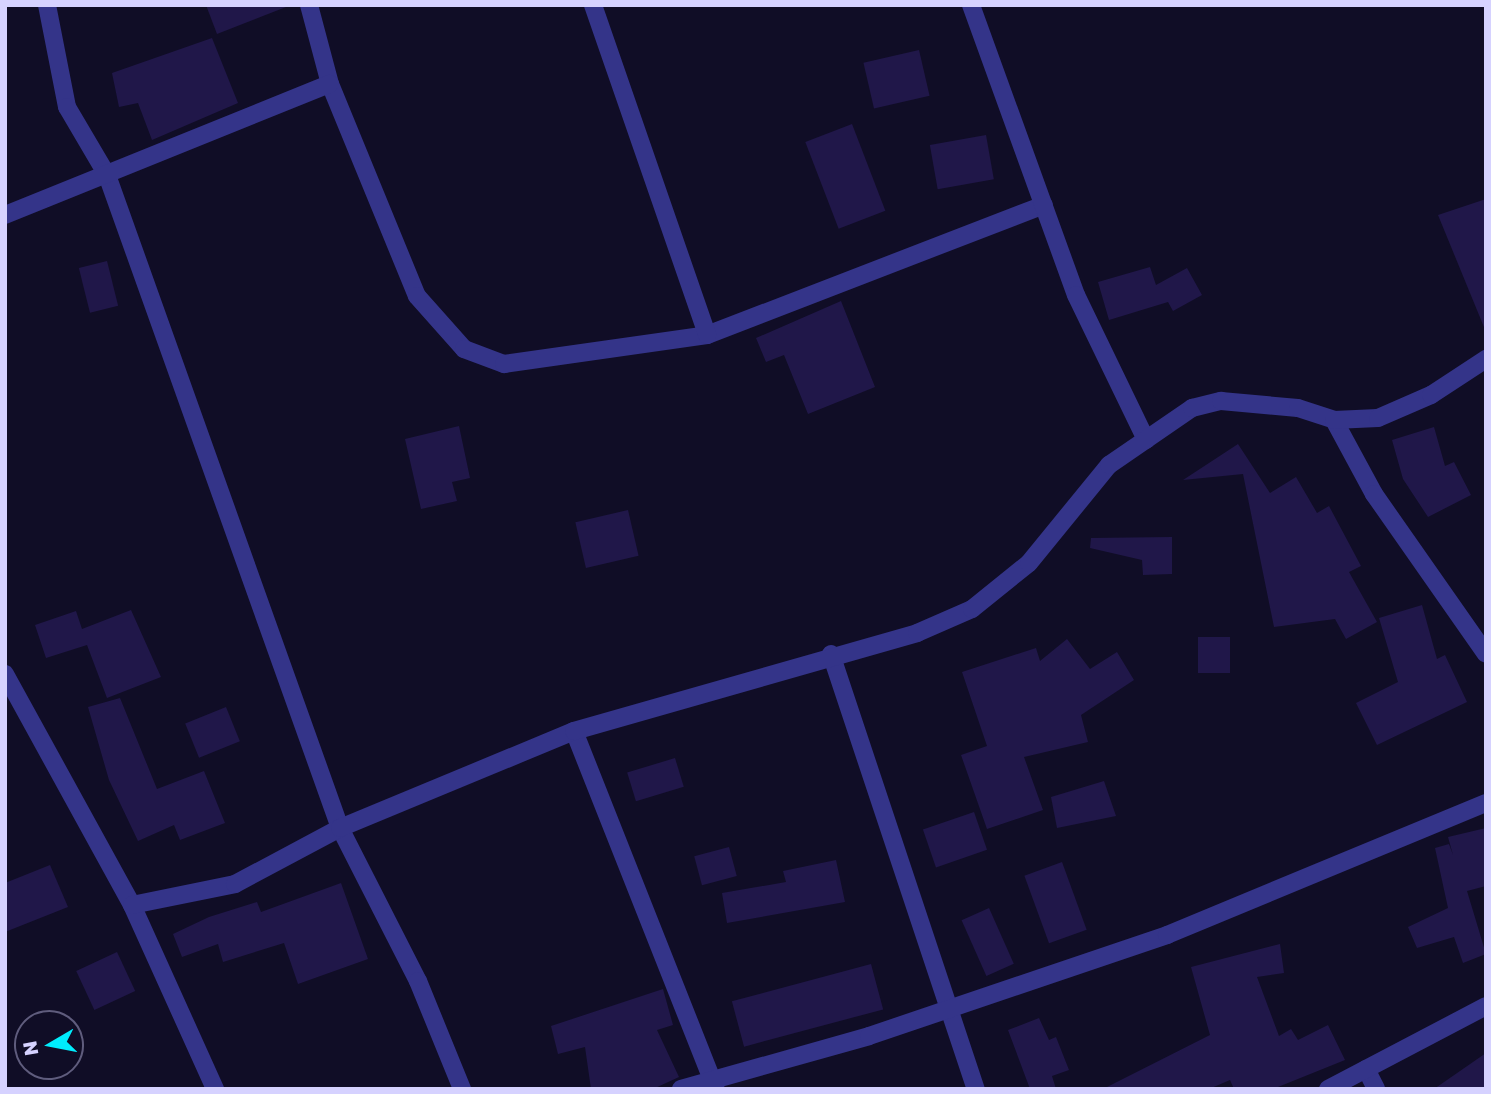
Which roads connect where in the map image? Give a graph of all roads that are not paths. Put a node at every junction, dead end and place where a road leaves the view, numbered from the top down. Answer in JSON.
{"nodes":[{"id":1,"x":47,"y":5,"type":"edge"},
{"id":2,"x":309,"y":5,"type":"edge"},
{"id":3,"x":593,"y":5,"type":"edge"},
{"id":4,"x":971,"y":5,"type":"edge"},
{"id":5,"x":330,"y":84,"type":"junction"},
{"id":6,"x":107,"y":175,"type":"junction"},
{"id":7,"x":1044,"y":205,"type":"junction"},
{"id":8,"x":5,"y":215,"type":"edge"},
{"id":9,"x":707,"y":335,"type":"junction"},
{"id":10,"x":1486,"y":359,"type":"edge"},
{"id":11,"x":1334,"y":420,"type":"junction"},
{"id":12,"x":1146,"y":440,"type":"junction"},
{"id":13,"x":831,"y":654,"type":"junction"},
{"id":14,"x":1486,"y":654,"type":"edge"},
{"id":15,"x":5,"y":674,"type":"edge"},
{"id":16,"x":574,"y":731,"type":"junction"},
{"id":17,"x":1486,"y":803,"type":"edge"},
{"id":18,"x":340,"y":828,"type":"junction"},
{"id":19,"x":132,"y":905,"type":"junction"},
{"id":20,"x":1486,"y":1006,"type":"edge"},
{"id":21,"x":949,"y":1009,"type":"junction"},
{"id":22,"x":1366,"y":1069,"type":"junction"},
{"id":23,"x":714,"y":1084,"type":"edge"},
{"id":24,"x":215,"y":1089,"type":"edge"},
{"id":25,"x":462,"y":1089,"type":"edge"},
{"id":26,"x":681,"y":1089,"type":"edge"},
{"id":27,"x":976,"y":1089,"type":"edge"},
{"id":28,"x":1328,"y":1089,"type":"edge"},
{"id":29,"x":1376,"y":1089,"type":"edge"}],
"edges":[{"from":1,"to":6,"type":"street"},
{"from":2,"to":5,"type":"street"},
{"from":3,"to":9,"type":"street"},
{"from":4,"to":7,"type":"street"},
{"from":5,"to":6,"type":"street"},
{"from":5,"to":9,"type":"street"},
{"from":6,"to":8,"type":"street"},
{"from":6,"to":18,"type":"street"},
{"from":7,"to":9,"type":"street"},
{"from":7,"to":12,"type":"street"},
{"from":10,"to":11,"type":"street"},
{"from":11,"to":12,"type":"street"},
{"from":11,"to":14,"type":"street"},
{"from":12,"to":13,"type":"street"},
{"from":13,"to":16,"type":"street"},
{"from":13,"to":21,"type":"street"},
{"from":15,"to":19,"type":"street"},
{"from":16,"to":18,"type":"street"},
{"from":16,"to":23,"type":"street"},
{"from":17,"to":21,"type":"street"},
{"from":18,"to":19,"type":"street"},
{"from":18,"to":25,"type":"street"},
{"from":19,"to":24,"type":"street"},
{"from":20,"to":22,"type":"street"},
{"from":21,"to":23,"type":"street"},
{"from":21,"to":27,"type":"street"},
{"from":22,"to":28,"type":"street"},
{"from":22,"to":29,"type":"street"},
{"from":23,"to":26,"type":"street"}]}
